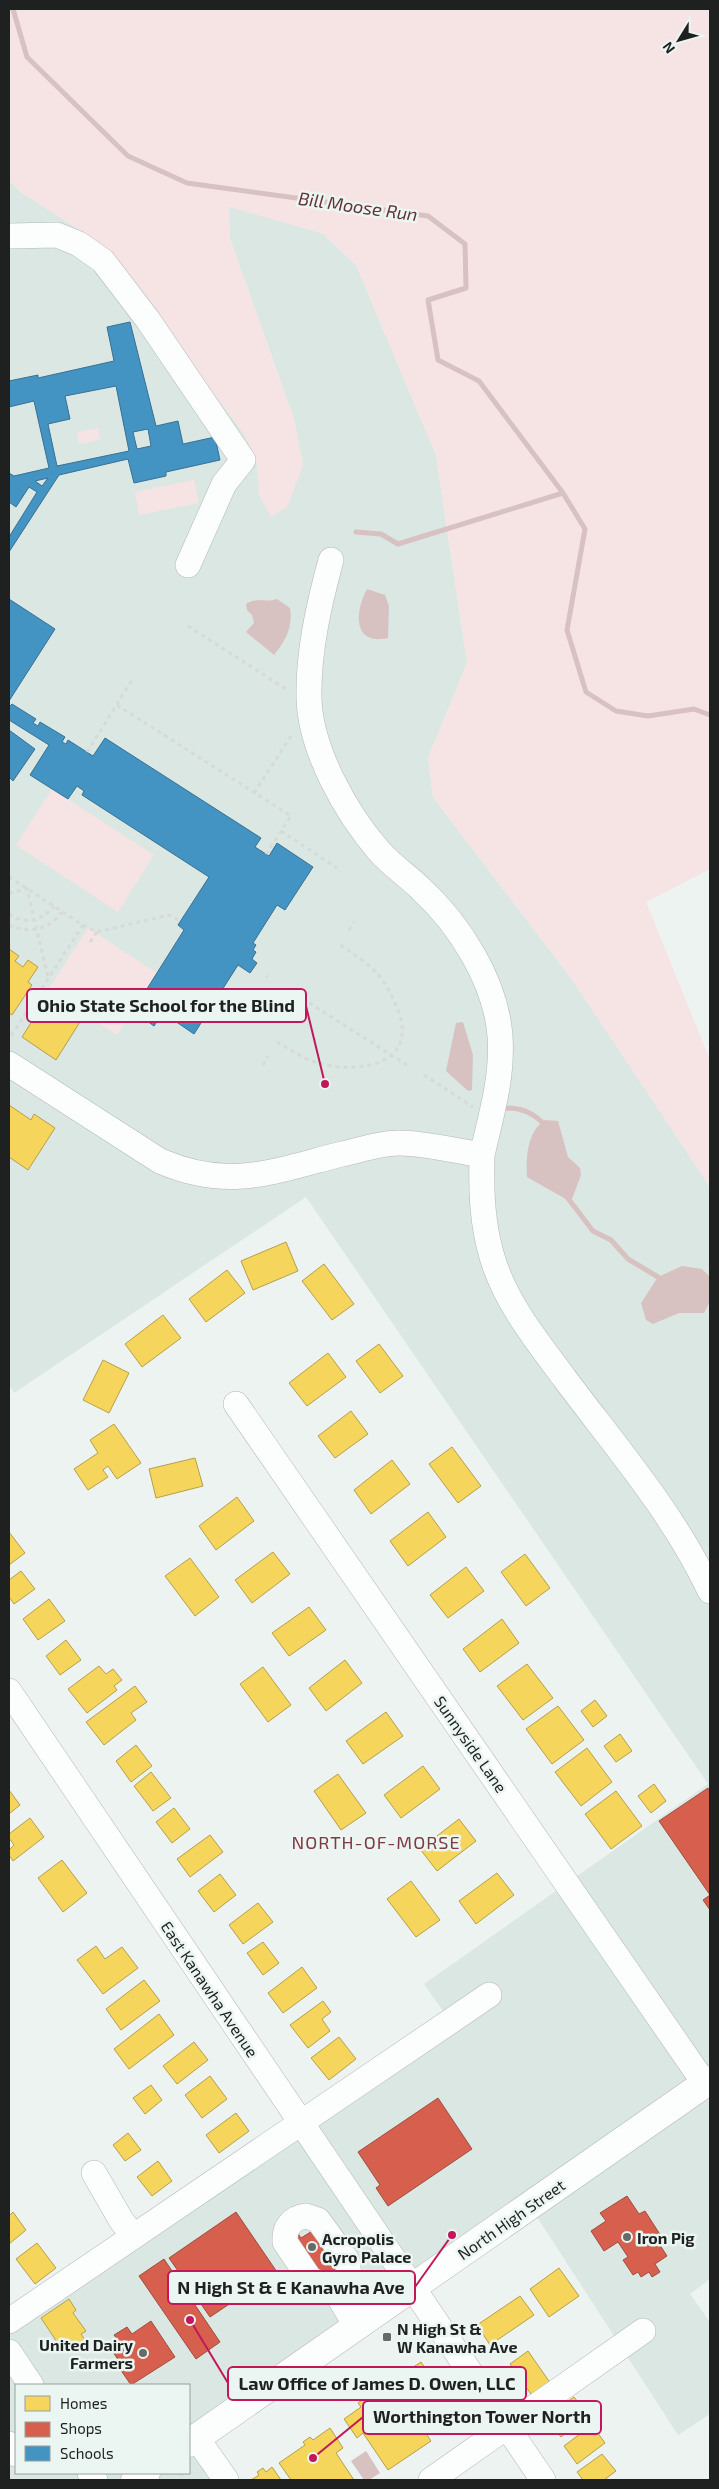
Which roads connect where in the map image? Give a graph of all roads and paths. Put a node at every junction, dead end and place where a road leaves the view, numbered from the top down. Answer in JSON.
{"nodes":[{"id":1,"x":9,"y":236,"type":"edge"},
{"id":2,"x":330,"y":560,"type":"dead end"},
{"id":3,"x":188,"y":565,"type":"dead end"},
{"id":4,"x":188,"y":626,"type":"dead end"},
{"id":5,"x":132,"y":680,"type":"dead end"},
{"id":6,"x":294,"y":694,"type":"dead end"},
{"id":7,"x":117,"y":705,"type":"junction"},
{"id":8,"x":297,"y":726,"type":"dead end"},
{"id":9,"x":87,"y":752,"type":"dead end"},
{"id":10,"x":254,"y":793,"type":"junction"},
{"id":11,"x":281,"y":832,"type":"junction"},
{"id":12,"x":266,"y":854,"type":"dead end"},
{"id":13,"x":338,"y":868,"type":"dead end"},
{"id":14,"x":9,"y":877,"type":"edge"},
{"id":15,"x":27,"y":889,"type":"junction"},
{"id":16,"x":9,"y":893,"type":"edge"},
{"id":17,"x":54,"y":906,"type":"junction"},
{"id":18,"x":62,"y":912,"type":"junction"},
{"id":19,"x":9,"y":914,"type":"edge"},
{"id":20,"x":34,"y":920,"type":"junction"},
{"id":21,"x":180,"y":921,"type":"dead end"},
{"id":22,"x":354,"y":922,"type":"dead end"},
{"id":23,"x":9,"y":925,"type":"edge"},
{"id":24,"x":83,"y":925,"type":"junction"},
{"id":25,"x":36,"y":930,"type":"junction"},
{"id":26,"x":348,"y":930,"type":"dead end"},
{"id":27,"x":97,"y":932,"type":"junction"},
{"id":28,"x":90,"y":942,"type":"dead end"},
{"id":29,"x":339,"y":944,"type":"dead end"},
{"id":30,"x":48,"y":978,"type":"junction"},
{"id":31,"x":289,"y":990,"type":"dead end"},
{"id":32,"x":9,"y":1040,"type":"edge"},
{"id":33,"x":277,"y":1042,"type":"dead end"},
{"id":34,"x":391,"y":1054,"type":"junction"},
{"id":35,"x":268,"y":1056,"type":"dead end"},
{"id":36,"x":9,"y":1064,"type":"edge"},
{"id":37,"x":263,"y":1064,"type":"dead end"},
{"id":38,"x":407,"y":1065,"type":"dead end"},
{"id":39,"x":424,"y":1075,"type":"dead end"},
{"id":40,"x":478,"y":1111,"type":"dead end"},
{"id":41,"x":482,"y":1155,"type":"junction"},
{"id":42,"x":236,"y":1404,"type":"dead end"},
{"id":43,"x":710,"y":1591,"type":"edge"},
{"id":44,"x":9,"y":1691,"type":"edge"},
{"id":45,"x":489,"y":1995,"type":"dead end"},
{"id":46,"x":708,"y":2082,"type":"edge"},
{"id":47,"x":301,"y":2123,"type":"junction"},
{"id":48,"x":94,"y":2173,"type":"dead end"},
{"id":49,"x":133,"y":2236,"type":"junction"},
{"id":50,"x":412,"y":2287,"type":"junction"},
{"id":51,"x":9,"y":2320,"type":"edge"},
{"id":52,"x":642,"y":2331,"type":"dead end"},
{"id":53,"x":11,"y":2362,"type":"edge"},
{"id":54,"x":30,"y":2384,"type":"edge"},
{"id":55,"x":507,"y":2427,"type":"junction"},
{"id":56,"x":193,"y":2440,"type":"edge"},
{"id":57,"x":226,"y":2480,"type":"edge"},
{"id":58,"x":431,"y":2480,"type":"edge"},
{"id":59,"x":543,"y":2480,"type":"edge"}],
"edges":[{"from":1,"to":3,"type":"street"},
{"from":2,"to":41,"type":"street"},
{"from":4,"to":6,"type":"path"},
{"from":5,"to":7,"type":"path"},
{"from":7,"to":9,"type":"path"},
{"from":7,"to":10,"type":"path"},
{"from":8,"to":10,"type":"path"},
{"from":10,"to":11,"type":"path"},
{"from":11,"to":12,"type":"path"},
{"from":11,"to":13,"type":"path"},
{"from":14,"to":15,"type":"path"},
{"from":15,"to":16,"type":"path"},
{"from":15,"to":17,"type":"path"},
{"from":15,"to":20,"type":"path"},
{"from":17,"to":18,"type":"path"},
{"from":17,"to":20,"type":"path"},
{"from":18,"to":24,"type":"path"},
{"from":18,"to":25,"type":"path"},
{"from":19,"to":20,"type":"path"},
{"from":20,"to":25,"type":"path"},
{"from":21,"to":27,"type":"path"},
{"from":22,"to":26,"type":"path"},
{"from":23,"to":25,"type":"path"},
{"from":24,"to":27,"type":"path"},
{"from":24,"to":30,"type":"path"},
{"from":25,"to":30,"type":"path"},
{"from":27,"to":28,"type":"path"},
{"from":29,"to":34,"type":"path"},
{"from":30,"to":32,"type":"path"},
{"from":31,"to":34,"type":"path"},
{"from":33,"to":34,"type":"path"},
{"from":34,"to":38,"type":"path"},
{"from":35,"to":37,"type":"path"},
{"from":36,"to":41,"type":"street"},
{"from":39,"to":40,"type":"path"},
{"from":41,"to":43,"type":"street"},
{"from":42,"to":46,"type":"street","name":"Sunnyside Lane"},
{"from":44,"to":47,"type":"street","name":"East Kanawha Avenue"},
{"from":45,"to":47,"type":"street"},
{"from":46,"to":50,"type":"main road","name":"North High Street"},
{"from":47,"to":49,"type":"street"},
{"from":47,"to":50,"type":"street","name":"East Kanawha Avenue"},
{"from":48,"to":49,"type":"street"},
{"from":49,"to":51,"type":"street"},
{"from":50,"to":55,"type":"street","name":"East Kanawha Avenue"},
{"from":50,"to":56,"type":"main road","name":"North High Street"},
{"from":52,"to":55,"type":"street"},
{"from":53,"to":54,"type":"street"},
{"from":55,"to":58,"type":"street"},
{"from":55,"to":59,"type":"street","name":"East Kanawha Avenue"},
{"from":56,"to":57,"type":"street"}]}
